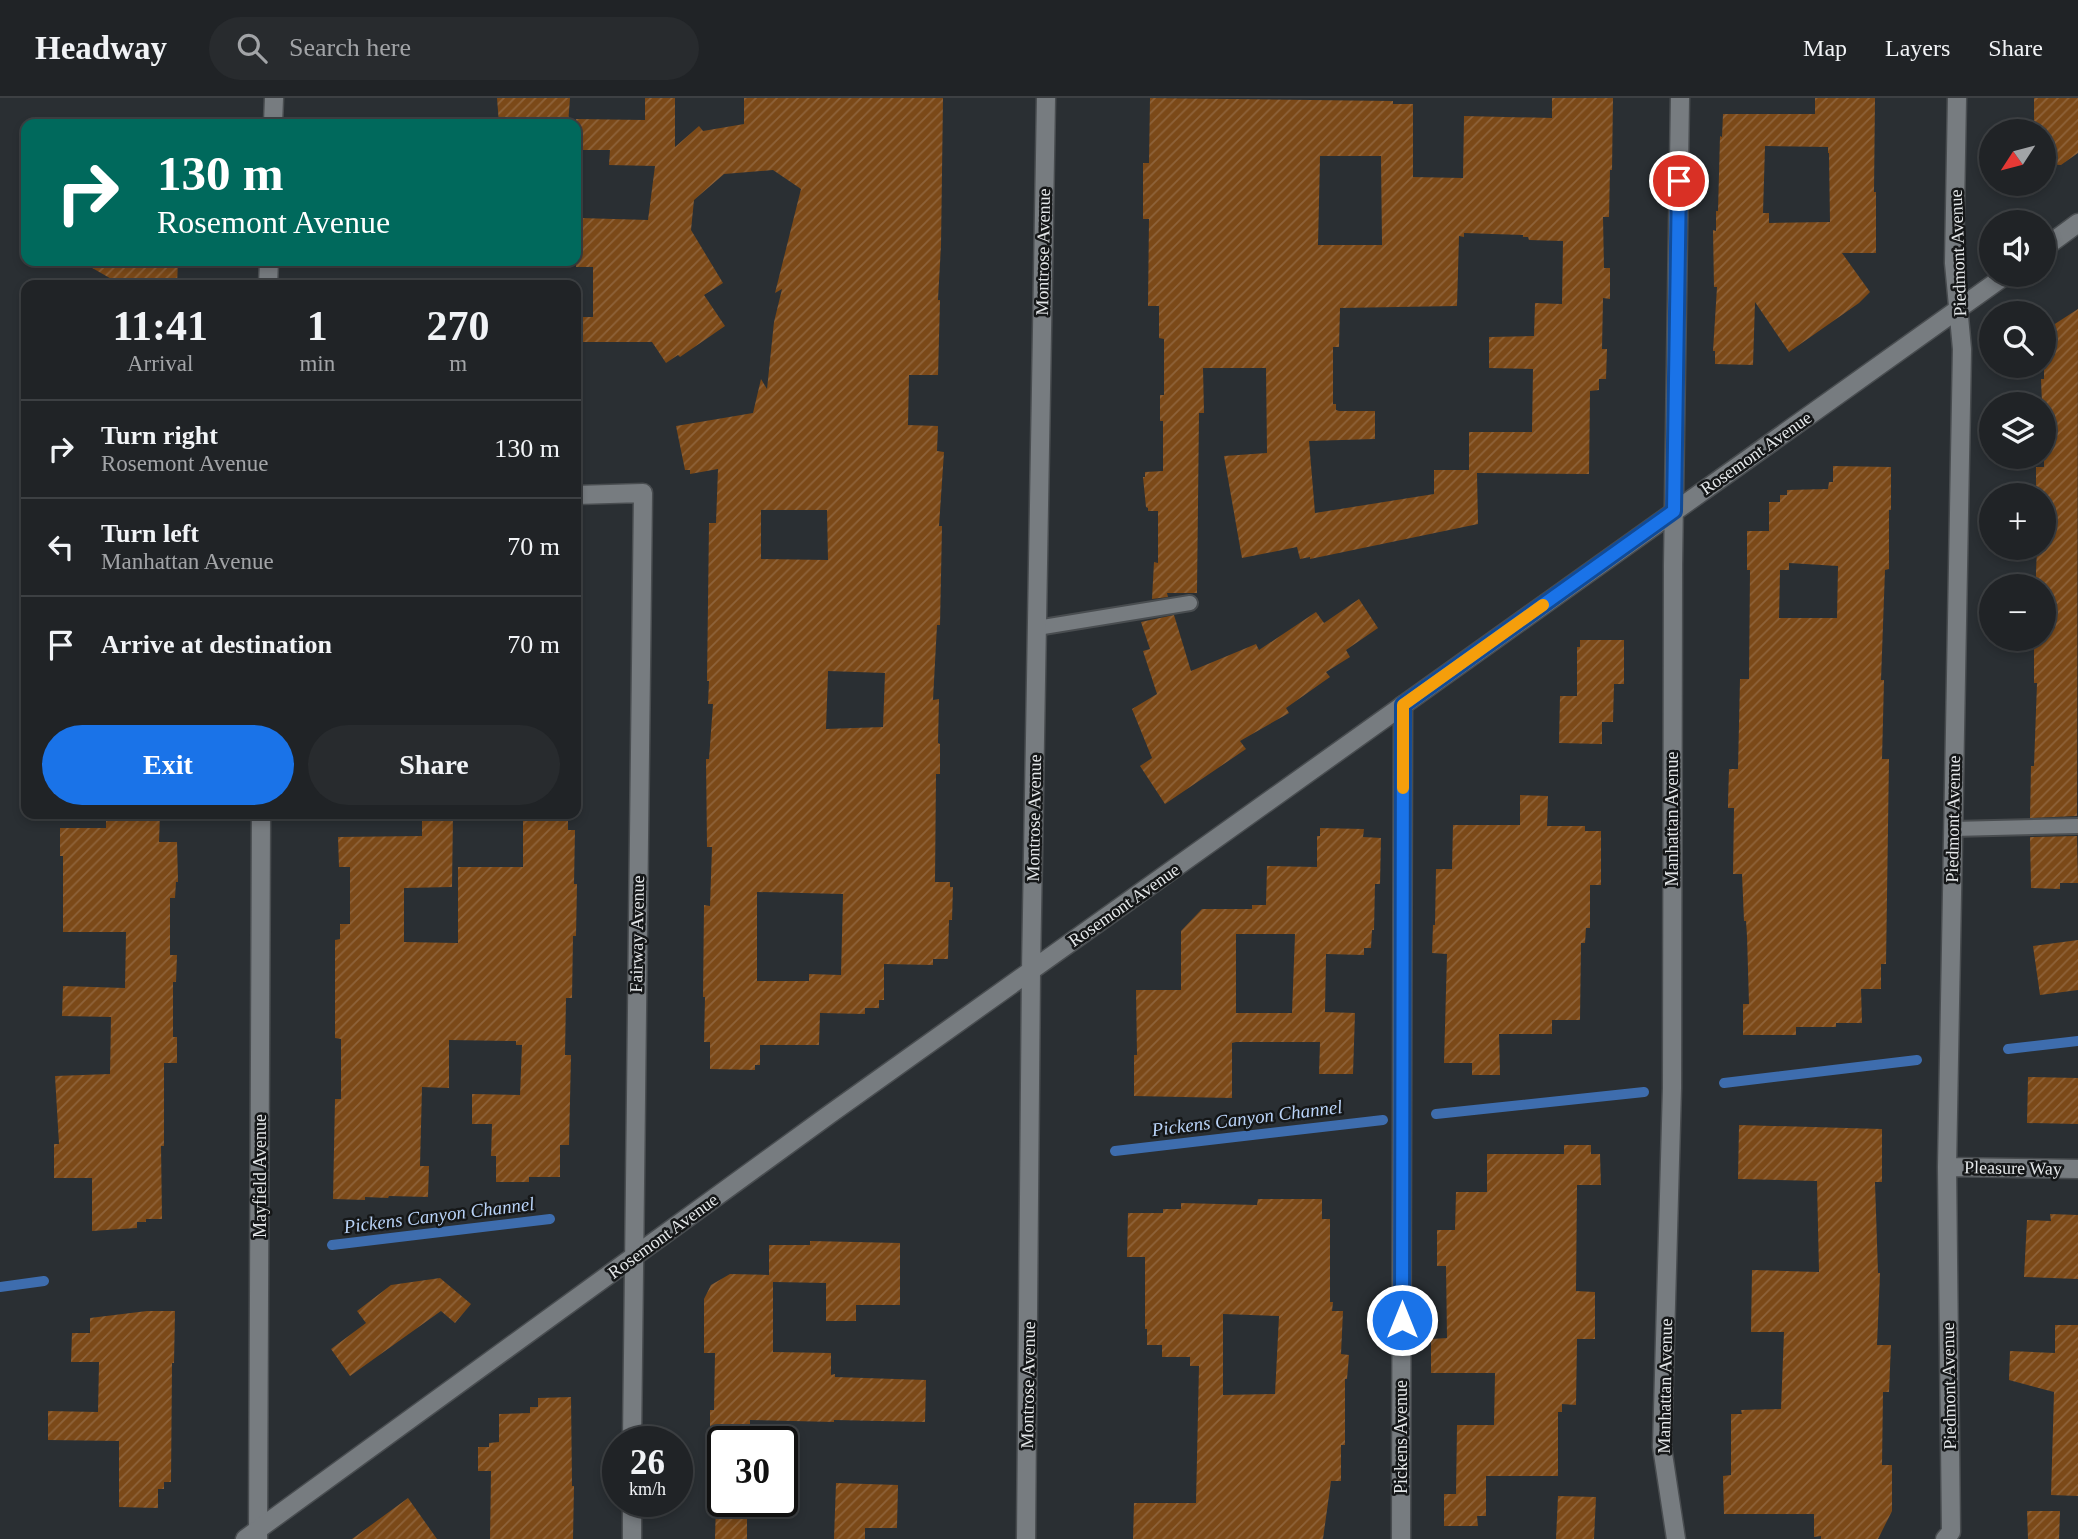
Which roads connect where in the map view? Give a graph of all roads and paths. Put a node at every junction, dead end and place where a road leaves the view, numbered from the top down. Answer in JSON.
{"nodes":[{"id":1,"x":274,"y":98,"type":"edge"},
{"id":2,"x":1046,"y":98,"type":"edge"},
{"id":3,"x":1680,"y":98,"type":"edge"},
{"id":4,"x":1958,"y":98,"type":"edge"},
{"id":5,"x":273,"y":119,"type":"edge"},
{"id":6,"x":2078,"y":223,"type":"edge"},
{"id":7,"x":2056,"y":239,"type":"edge"},
{"id":8,"x":1989,"y":287,"type":"edge"},
{"id":9,"x":1959,"y":309,"type":"junction"},
{"id":10,"x":581,"y":495,"type":"edge"},
{"id":11,"x":1674,"y":511,"type":"junction"},
{"id":12,"x":1190,"y":603,"type":"dead end"},
{"id":13,"x":1037,"y":628,"type":"junction"},
{"id":14,"x":1403,"y":705,"type":"junction"},
{"id":15,"x":261,"y":819,"type":"edge"},
{"id":16,"x":2078,"y":826,"type":"edge"},
{"id":17,"x":1953,"y":829,"type":"junction"},
{"id":18,"x":1031,"y":971,"type":"junction"},
{"id":19,"x":1947,"y":1167,"type":"junction"},
{"id":20,"x":2078,"y":1170,"type":"edge"},
{"id":21,"x":634,"y":1258,"type":"junction"},
{"id":22,"x":632,"y":1426,"type":"edge"},
{"id":23,"x":632,"y":1517,"type":"edge"},
{"id":24,"x":254,"y":1536,"type":"edge"},
{"id":25,"x":632,"y":1539,"type":"edge"},
{"id":26,"x":1026,"y":1539,"type":"edge"},
{"id":27,"x":1401,"y":1539,"type":"edge"},
{"id":28,"x":1676,"y":1539,"type":"edge"},
{"id":29,"x":1945,"y":1539,"type":"edge"}],
"edges":[{"from":1,"to":5,"type":"street"},
{"from":2,"to":13,"type":"street","name":"Montrose Avenue"},
{"from":3,"to":11,"type":"street","name":"Manhattan Avenue"},
{"from":4,"to":9,"type":"street","name":"Piedmont Avenue"},
{"from":6,"to":7,"type":"street"},
{"from":8,"to":9,"type":"street","name":"Rosemont Avenue"},
{"from":9,"to":11,"type":"street","name":"Rosemont Avenue"},
{"from":9,"to":17,"type":"street","name":"Piedmont Avenue"},
{"from":10,"to":21,"type":"street","name":"Fairway Avenue"},
{"from":11,"to":14,"type":"street","name":"Rosemont Avenue"},
{"from":11,"to":28,"type":"street","name":"Manhattan Avenue"},
{"from":12,"to":13,"type":"lane"},
{"from":13,"to":18,"type":"street","name":"Montrose Avenue"},
{"from":14,"to":18,"type":"street","name":"Rosemont Avenue"},
{"from":14,"to":27,"type":"street","name":"Pickens Avenue"},
{"from":15,"to":24,"type":"street","name":"Mayfield Avenue"},
{"from":16,"to":17,"type":"lane"},
{"from":17,"to":19,"type":"street","name":"Piedmont Avenue"},
{"from":18,"to":21,"type":"street","name":"Rosemont Avenue"},
{"from":18,"to":26,"type":"street","name":"Montrose Avenue"},
{"from":19,"to":20,"type":"street","name":"Pleasure Way"},
{"from":19,"to":29,"type":"street","name":"Piedmont Avenue"},
{"from":21,"to":22,"type":"street","name":"Fairway Avenue"},
{"from":21,"to":24,"type":"street","name":"Rosemont Avenue"},
{"from":23,"to":25,"type":"street"}]}
